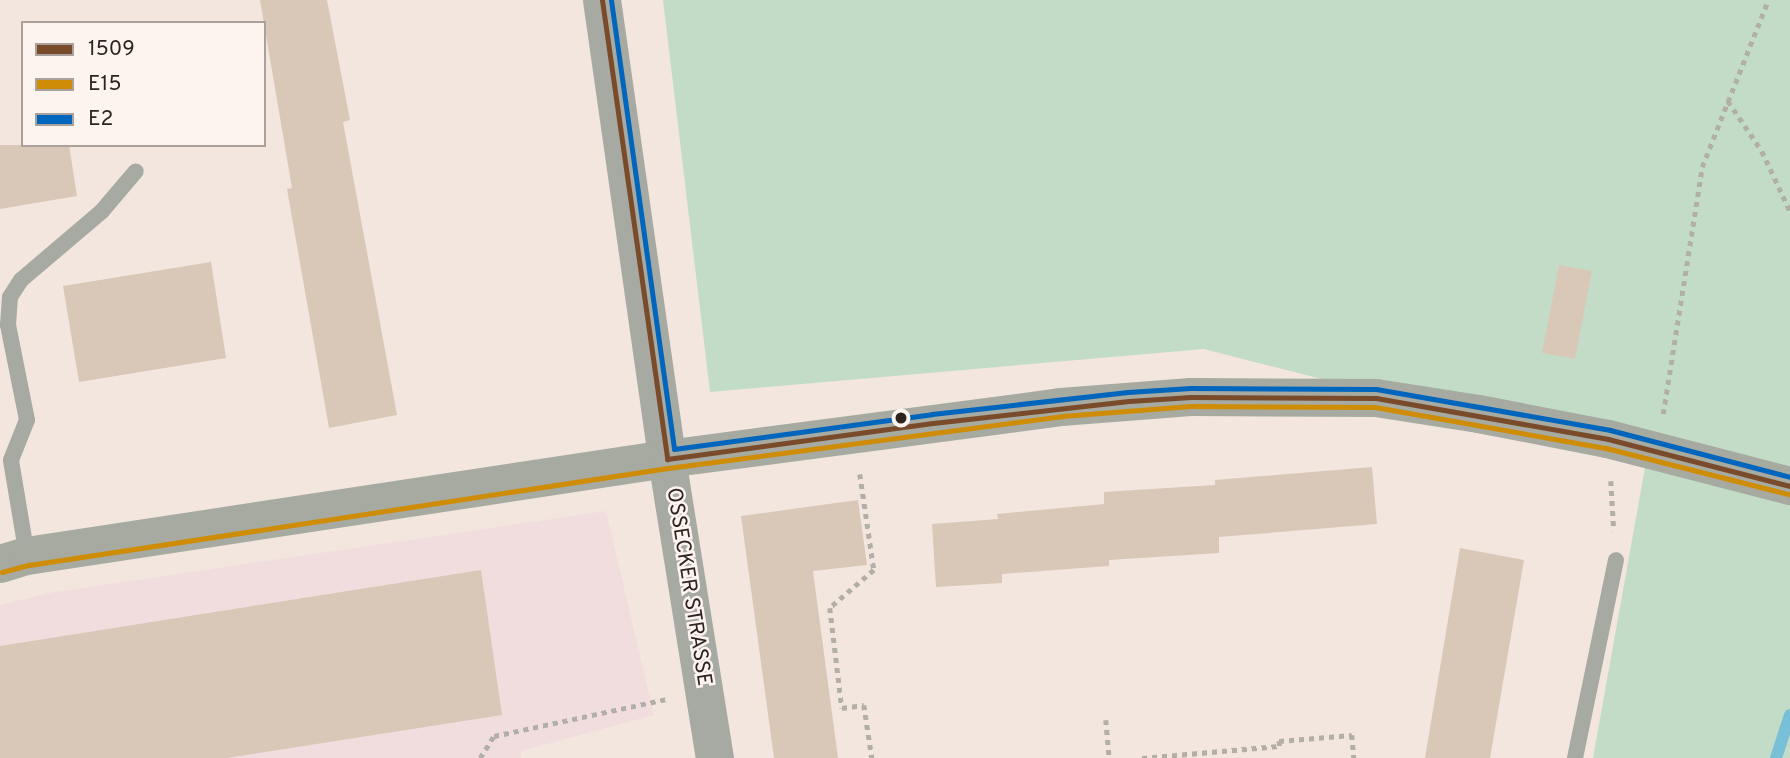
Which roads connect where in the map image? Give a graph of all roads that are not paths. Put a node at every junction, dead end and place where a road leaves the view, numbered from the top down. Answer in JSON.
{"nodes":[{"id":1,"x":601,"y":0,"type":"edge"},
{"id":2,"x":136,"y":171,"type":"dead end"},
{"id":3,"x":667,"y":459,"type":"junction"},
{"id":4,"x":1790,"y":486,"type":"edge"},
{"id":5,"x":14,"y":560,"type":"edge"},
{"id":6,"x":1616,"y":560,"type":"road end"},
{"id":7,"x":715,"y":758,"type":"edge"},
{"id":8,"x":1575,"y":758,"type":"edge"}],
"edges":[{"from":1,"to":3,"type":"street","name":"OSSECKER STRASSE"},
{"from":2,"to":5,"type":"lane"},
{"from":3,"to":4,"type":"main road"},
{"from":3,"to":5,"type":"main road"},
{"from":3,"to":7,"type":"street","name":"OSSECKER STRASSE"},
{"from":6,"to":8,"type":"lane"}]}
